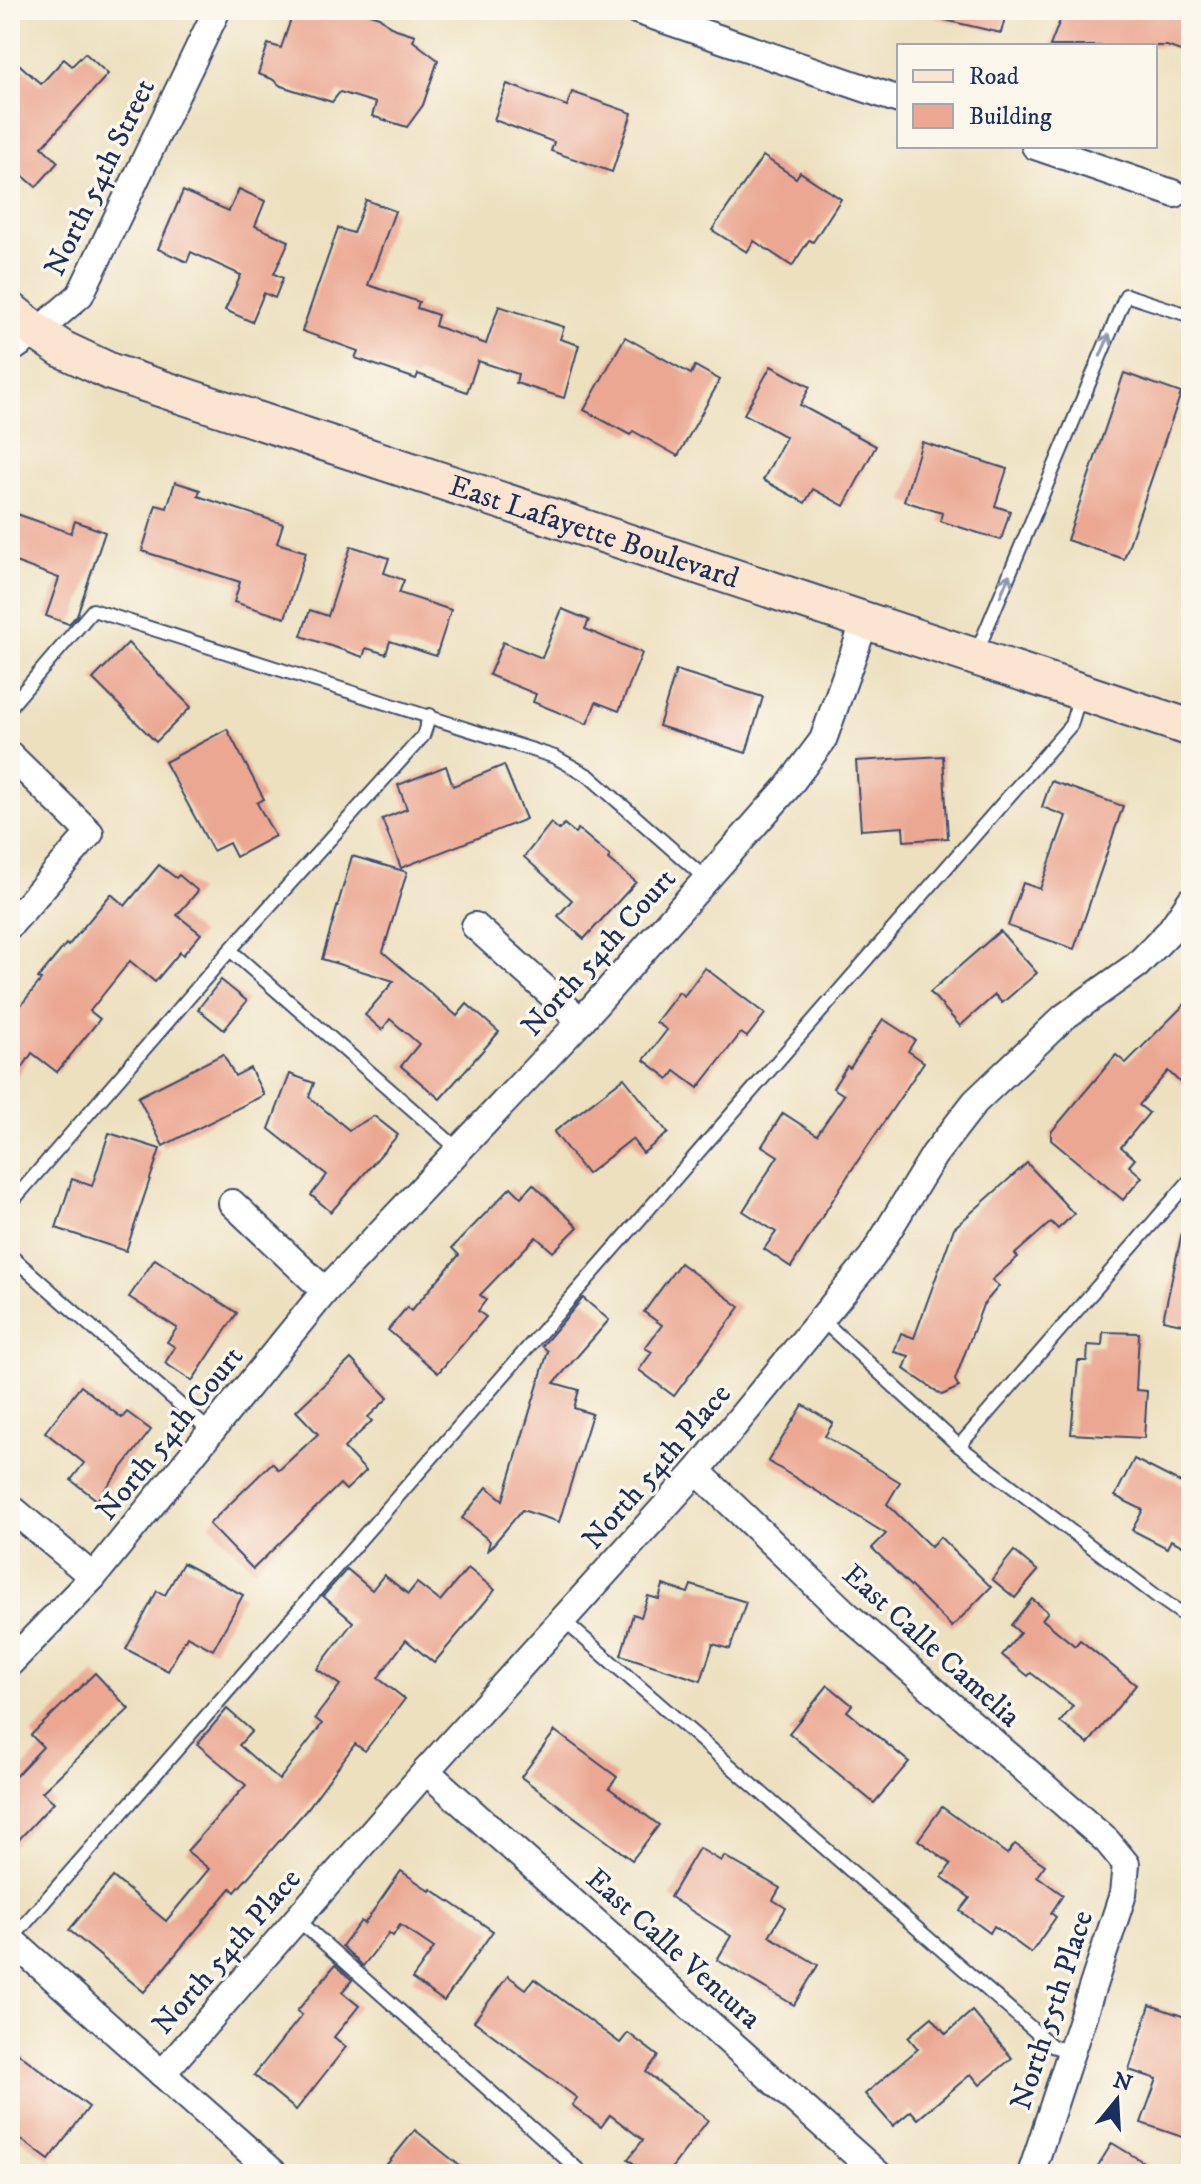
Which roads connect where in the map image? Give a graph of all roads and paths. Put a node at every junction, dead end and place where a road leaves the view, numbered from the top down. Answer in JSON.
{"nodes":[{"id":1,"x":217,"y":10,"type":"edge"},
{"id":2,"x":636,"y":10,"type":"edge"},
{"id":3,"x":897,"y":99,"type":"edge"},
{"id":4,"x":1041,"y":148,"type":"edge"},
{"id":5,"x":1175,"y":194,"type":"dead end"},
{"id":6,"x":1191,"y":316,"type":"edge"},
{"id":7,"x":19,"y":331,"type":"edge"},
{"id":8,"x":865,"y":621,"type":"junction"},
{"id":9,"x":974,"y":657,"type":"junction"},
{"id":10,"x":1081,"y":692,"type":"junction"},
{"id":11,"x":10,"y":707,"type":"edge"},
{"id":12,"x":430,"y":715,"type":"junction"},
{"id":13,"x":1191,"y":728,"type":"edge"},
{"id":14,"x":10,"y":755,"type":"edge"},
{"id":15,"x":706,"y":879,"type":"junction"},
{"id":16,"x":1191,"y":900,"type":"edge"},
{"id":17,"x":10,"y":925,"type":"edge"},
{"id":18,"x":475,"y":926,"type":"dead end"},
{"id":19,"x":230,"y":950,"type":"junction"},
{"id":20,"x":581,"y":1021,"type":"junction"},
{"id":21,"x":459,"y":1150,"type":"junction"},
{"id":22,"x":1191,"y":1179,"type":"edge"},
{"id":23,"x":232,"y":1203,"type":"dead end"},
{"id":24,"x":10,"y":1204,"type":"edge"},
{"id":25,"x":10,"y":1255,"type":"edge"},
{"id":26,"x":325,"y":1291,"type":"junction"},
{"id":27,"x":821,"y":1319,"type":"junction"},
{"id":28,"x":211,"y":1432,"type":"junction"},
{"id":29,"x":959,"y":1446,"type":"junction"},
{"id":30,"x":697,"y":1471,"type":"junction"},
{"id":31,"x":10,"y":1507,"type":"edge"},
{"id":32,"x":93,"y":1577,"type":"junction"},
{"id":33,"x":563,"y":1620,"type":"junction"},
{"id":34,"x":1191,"y":1620,"type":"edge"},
{"id":35,"x":10,"y":1663,"type":"edge"},
{"id":36,"x":426,"y":1771,"type":"junction"},
{"id":37,"x":1126,"y":1864,"type":"joint"},
{"id":38,"x":297,"y":1919,"type":"junction"},
{"id":39,"x":10,"y":1940,"type":"edge"},
{"id":40,"x":1071,"y":2052,"type":"junction"},
{"id":41,"x":162,"y":2074,"type":"junction"},
{"id":42,"x":275,"y":2174,"type":"edge"},
{"id":43,"x":583,"y":2174,"type":"edge"},
{"id":44,"x":878,"y":2174,"type":"edge"},
{"id":45,"x":1031,"y":2174,"type":"edge"}],
"edges":[{"from":1,"to":7,"type":"street","name":"North 54th Street"},
{"from":2,"to":3,"type":"street"},
{"from":4,"to":5,"type":"street"},
{"from":9,"to":6,"type":"lane","one_way":true},
{"from":7,"to":8,"type":"street","name":"East Lafayette Boulevard"},
{"from":8,"to":9,"type":"street","name":"East Lafayette Boulevard"},
{"from":8,"to":15,"type":"street","name":"North 54th Court"},
{"from":9,"to":10,"type":"street","name":"East Lafayette Boulevard"},
{"from":10,"to":13,"type":"street","name":"East Lafayette Boulevard"},
{"from":10,"to":39,"type":"lane"},
{"from":11,"to":12,"type":"lane"},
{"from":12,"to":15,"type":"lane"},
{"from":12,"to":19,"type":"lane"},
{"from":14,"to":17,"type":"street"},
{"from":15,"to":20,"type":"street","name":"North 54th Court"},
{"from":16,"to":27,"type":"street","name":"North 54th Place"},
{"from":18,"to":20,"type":"street"},
{"from":19,"to":21,"type":"lane"},
{"from":19,"to":24,"type":"lane"},
{"from":20,"to":21,"type":"street","name":"North 54th Court"},
{"from":21,"to":26,"type":"street","name":"North 54th Court"},
{"from":22,"to":29,"type":"lane"},
{"from":23,"to":26,"type":"street"},
{"from":25,"to":28,"type":"lane"},
{"from":26,"to":28,"type":"street","name":"North 54th Court"},
{"from":27,"to":29,"type":"lane"},
{"from":27,"to":30,"type":"street","name":"North 54th Place"},
{"from":28,"to":32,"type":"street","name":"North 54th Court"},
{"from":29,"to":34,"type":"lane"},
{"from":30,"to":33,"type":"street","name":"North 54th Place"},
{"from":30,"to":37,"type":"street","name":"East Calle Camelia"},
{"from":31,"to":32,"type":"street"},
{"from":32,"to":35,"type":"street","name":"North 54th Court"},
{"from":33,"to":36,"type":"street","name":"North 54th Place"},
{"from":33,"to":40,"type":"lane"},
{"from":36,"to":38,"type":"street","name":"North 54th Place"},
{"from":36,"to":44,"type":"street","name":"East Calle Ventura"},
{"from":37,"to":40,"type":"street","name":"North 55th Place"},
{"from":38,"to":41,"type":"street","name":"North 54th Place"},
{"from":38,"to":43,"type":"lane"},
{"from":39,"to":41,"type":"street"},
{"from":40,"to":45,"type":"street","name":"North 55th Place"},
{"from":41,"to":42,"type":"street"}]}
